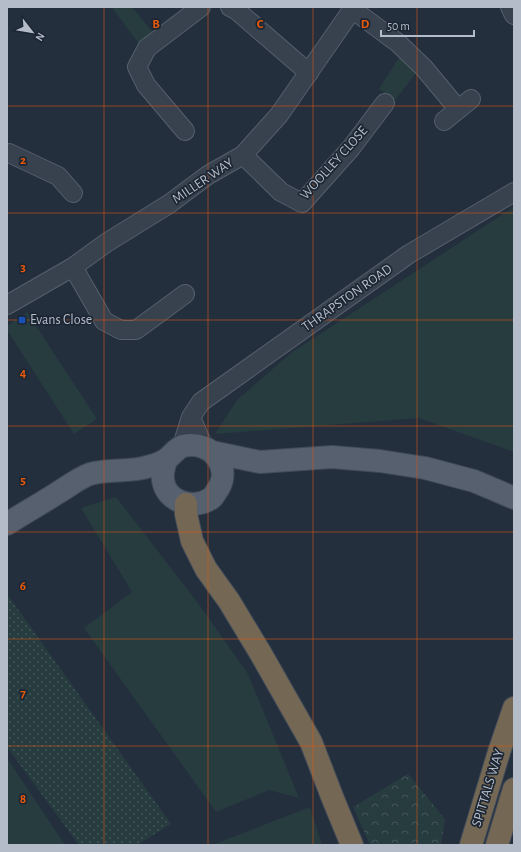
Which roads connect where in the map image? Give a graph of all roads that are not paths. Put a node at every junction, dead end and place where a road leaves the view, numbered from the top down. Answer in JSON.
{"nodes":[{"id":1,"x":201,"y":7,"type":"edge"},
{"id":2,"x":230,"y":7,"type":"edge"},
{"id":3,"x":510,"y":7,"type":"edge"},
{"id":4,"x":353,"y":8,"type":"edge"},
{"id":5,"x":514,"y":14,"type":"edge"},
{"id":6,"x":309,"y":73,"type":"junction"},
{"id":7,"x":385,"y":103,"type":"dead end"},
{"id":8,"x":444,"y":121,"type":"dead end"},
{"id":9,"x":185,"y":131,"type":"dead end"},
{"id":10,"x":8,"y":153,"type":"edge"},
{"id":11,"x":244,"y":154,"type":"junction"},
{"id":12,"x":514,"y":192,"type":"edge"},
{"id":13,"x":72,"y":193,"type":"dead end"},
{"id":14,"x":73,"y":267,"type":"junction"},
{"id":15,"x":185,"y":294,"type":"dead end"},
{"id":16,"x":7,"y":305,"type":"edge"},
{"id":17,"x":191,"y":417,"type":"junction"},
{"id":18,"x":208,"y":450,"type":"junction"},
{"id":19,"x":174,"y":453,"type":"junction"},
{"id":20,"x":260,"y":462,"type":"junction"},
{"id":21,"x":119,"y":471,"type":"junction"},
{"id":22,"x":220,"y":487,"type":"junction"},
{"id":23,"x":167,"y":492,"type":"junction"},
{"id":24,"x":514,"y":498,"type":"edge"},
{"id":25,"x":186,"y":504,"type":"junction"},
{"id":26,"x":7,"y":524,"type":"edge"},
{"id":27,"x":514,"y":708,"type":"edge"},
{"id":28,"x":514,"y":789,"type":"edge"},
{"id":29,"x":352,"y":845,"type":"edge"},
{"id":30,"x":471,"y":845,"type":"edge"},
{"id":31,"x":497,"y":845,"type":"edge"}],
"edges":[{"from":1,"to":9,"type":"street"},
{"from":2,"to":6,"type":"street"},
{"from":3,"to":5,"type":"street"},
{"from":4,"to":6,"type":"street","name":"MILLER WAY"},
{"from":4,"to":8,"type":"street"},
{"from":6,"to":11,"type":"street","name":"MILLER WAY"},
{"from":7,"to":11,"type":"street","name":"WOOLLEY CLOSE"},
{"from":10,"to":13,"type":"street"},
{"from":11,"to":14,"type":"street","name":"MILLER WAY"},
{"from":12,"to":17,"type":"street","name":"THRAPSTON ROAD"},
{"from":14,"to":15,"type":"street"},
{"from":14,"to":16,"type":"street","name":"MILLER WAY"},
{"from":17,"to":18,"type":"street"},
{"from":17,"to":19,"type":"street","name":"THRAPSTON ROAD"},
{"from":18,"to":19,"type":"main road"},
{"from":18,"to":20,"type":"main road"},
{"from":18,"to":22,"type":"main road"},
{"from":19,"to":21,"type":"main road"},
{"from":19,"to":23,"type":"main road"},
{"from":20,"to":22,"type":"main road"},
{"from":20,"to":24,"type":"main road"},
{"from":21,"to":23,"type":"main road"},
{"from":21,"to":26,"type":"main road"},
{"from":22,"to":25,"type":"main road"},
{"from":23,"to":25,"type":"main road"},
{"from":25,"to":29,"type":"highway"},
{"from":27,"to":30,"type":"highway","name":"SPITTALS WAY"},
{"from":28,"to":31,"type":"highway","name":"SPITTALS WAY"}]}
